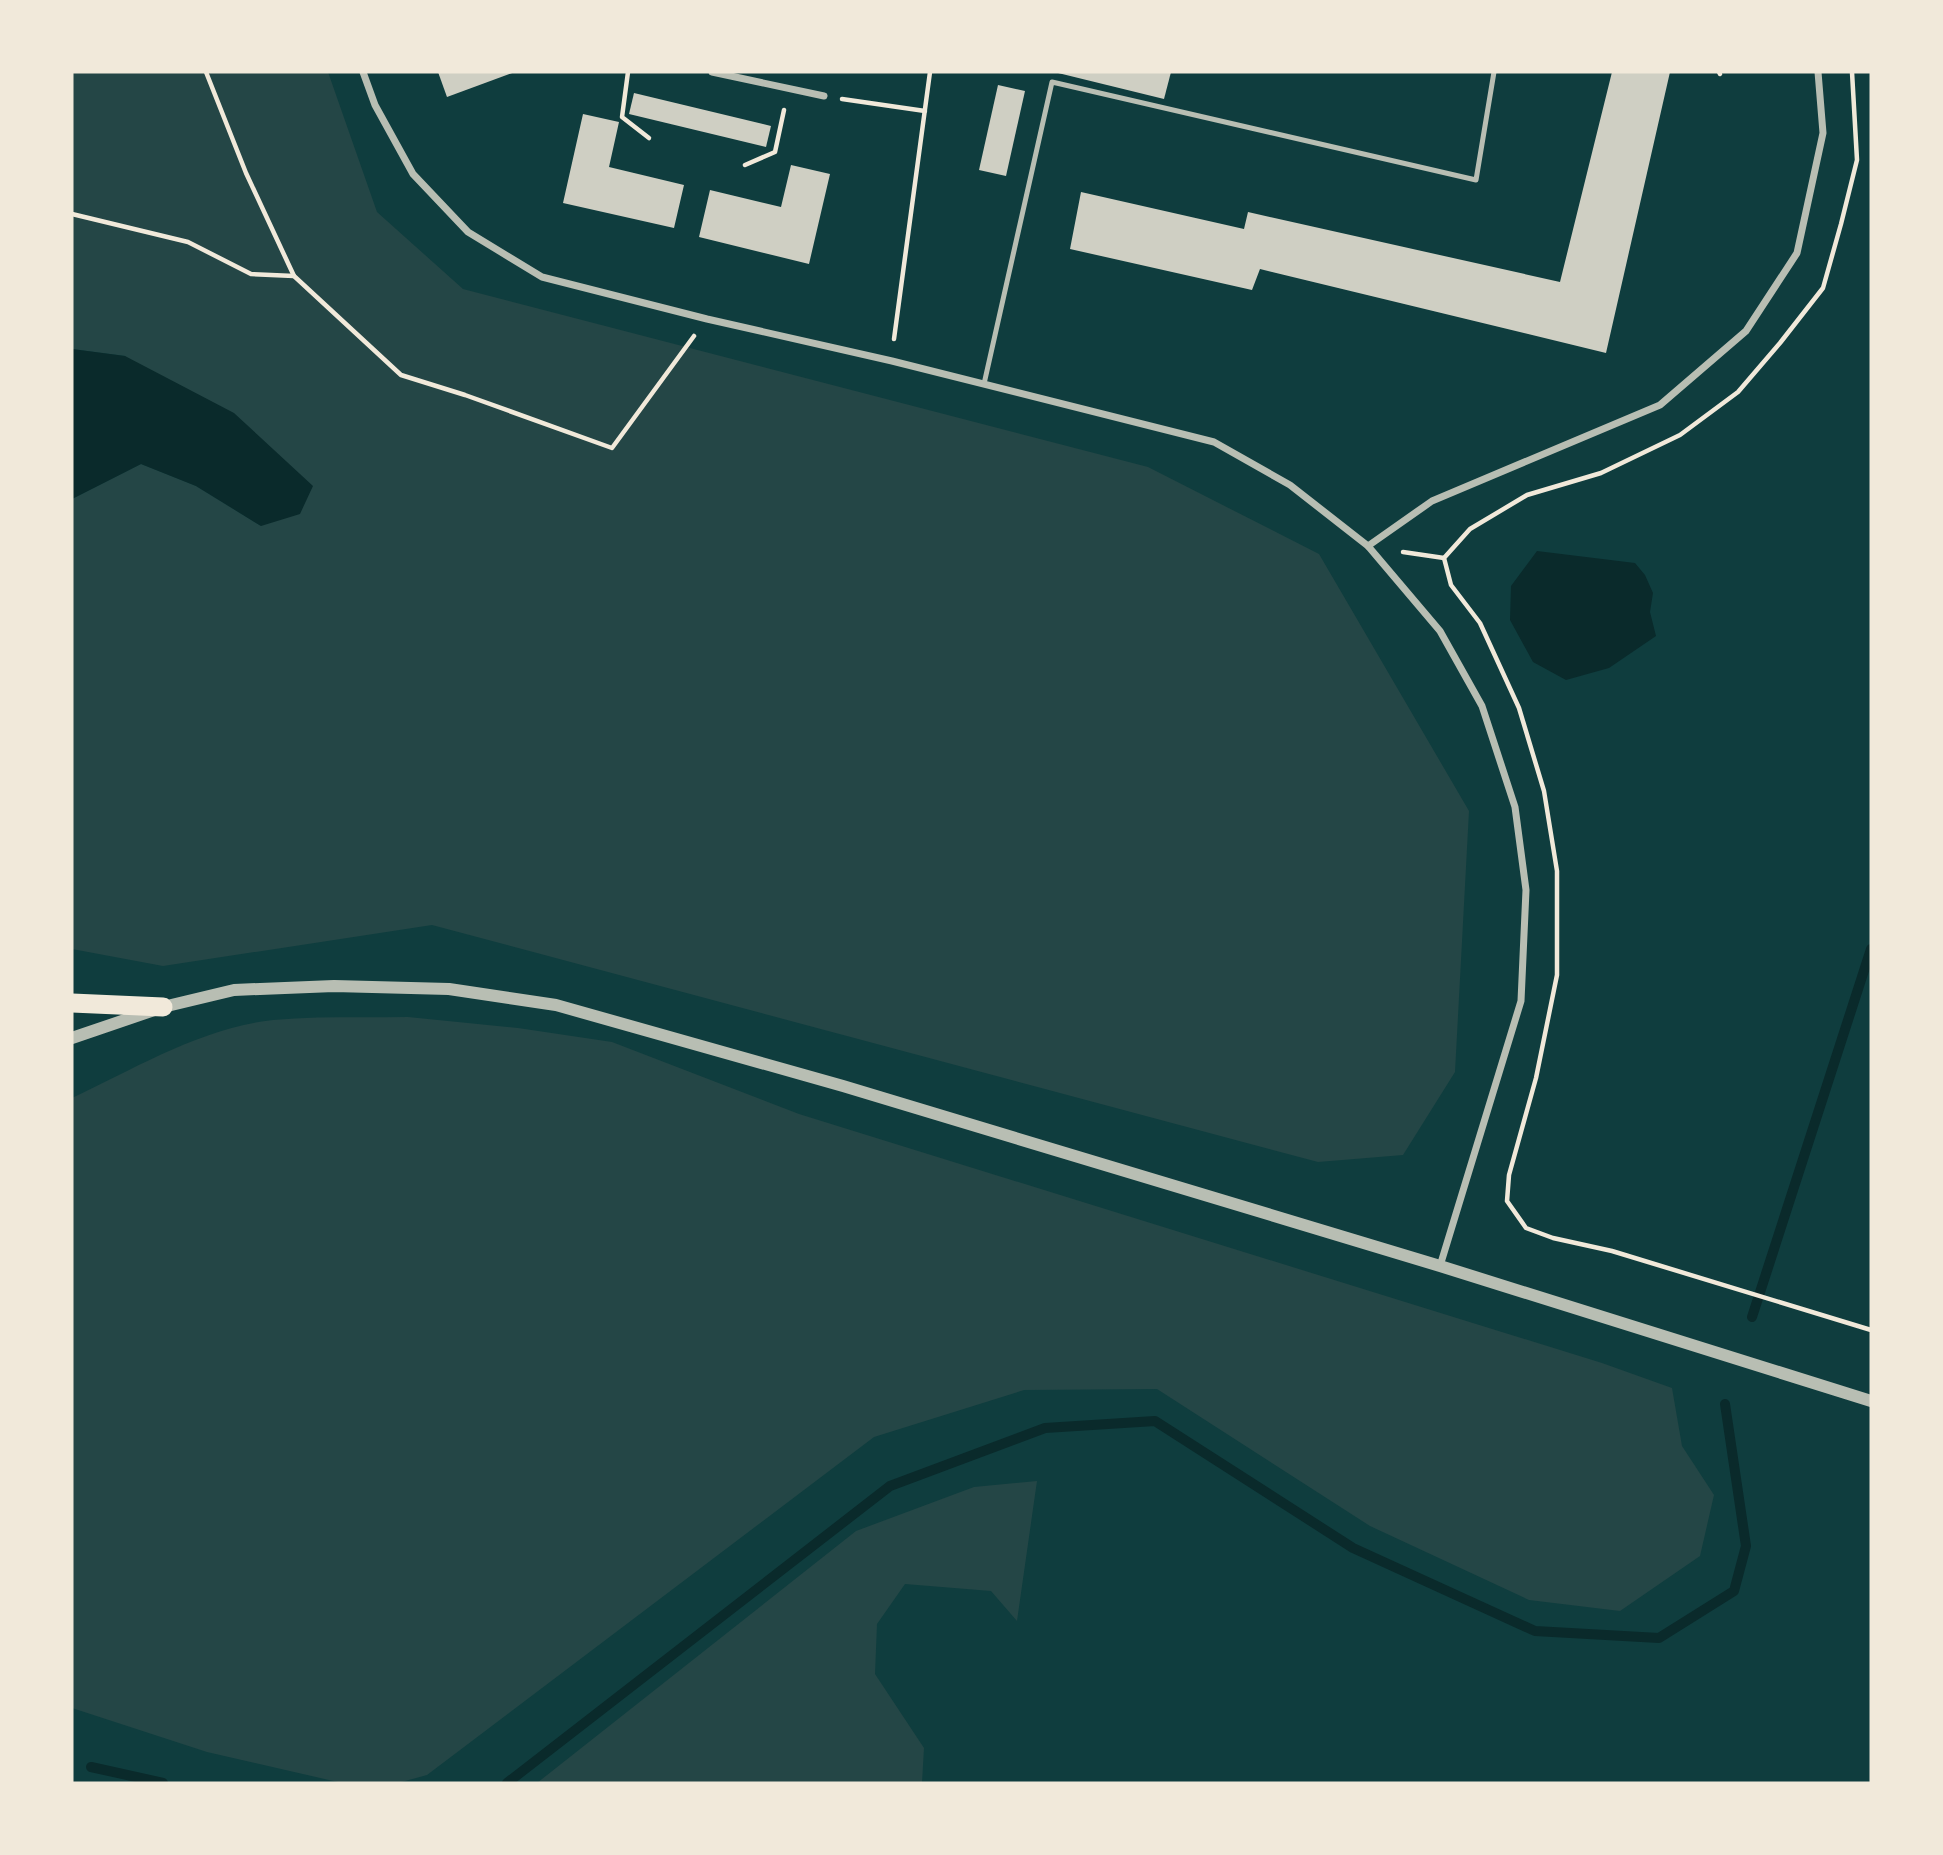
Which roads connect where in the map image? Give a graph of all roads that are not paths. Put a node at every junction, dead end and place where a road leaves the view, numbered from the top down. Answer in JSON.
{"nodes":[{"id":1,"x":363,"y":72,"type":"edge"},
{"id":2,"x":712,"y":72,"type":"edge"},
{"id":3,"x":1494,"y":72,"type":"edge"},
{"id":4,"x":1818,"y":72,"type":"edge"},
{"id":5,"x":824,"y":96,"type":"road end"},
{"id":6,"x":984,"y":384,"type":"junction"},
{"id":7,"x":1368,"y":546,"type":"junction"},
{"id":8,"x":72,"y":1003,"type":"edge"},
{"id":9,"x":163,"y":1007,"type":"junction"},
{"id":10,"x":75,"y":1034,"type":"edge"},
{"id":11,"x":1440,"y":1266,"type":"junction"},
{"id":12,"x":1871,"y":1401,"type":"edge"}],
"edges":[{"from":1,"to":6,"type":"street"},
{"from":2,"to":5,"type":"street"},
{"from":3,"to":6,"type":"lane"},
{"from":4,"to":7,"type":"street"},
{"from":6,"to":7,"type":"street"},
{"from":7,"to":11,"type":"street"},
{"from":8,"to":9,"type":"highway"},
{"from":9,"to":10,"type":"street"},
{"from":9,"to":11,"type":"street"},
{"from":11,"to":12,"type":"street"}]}
